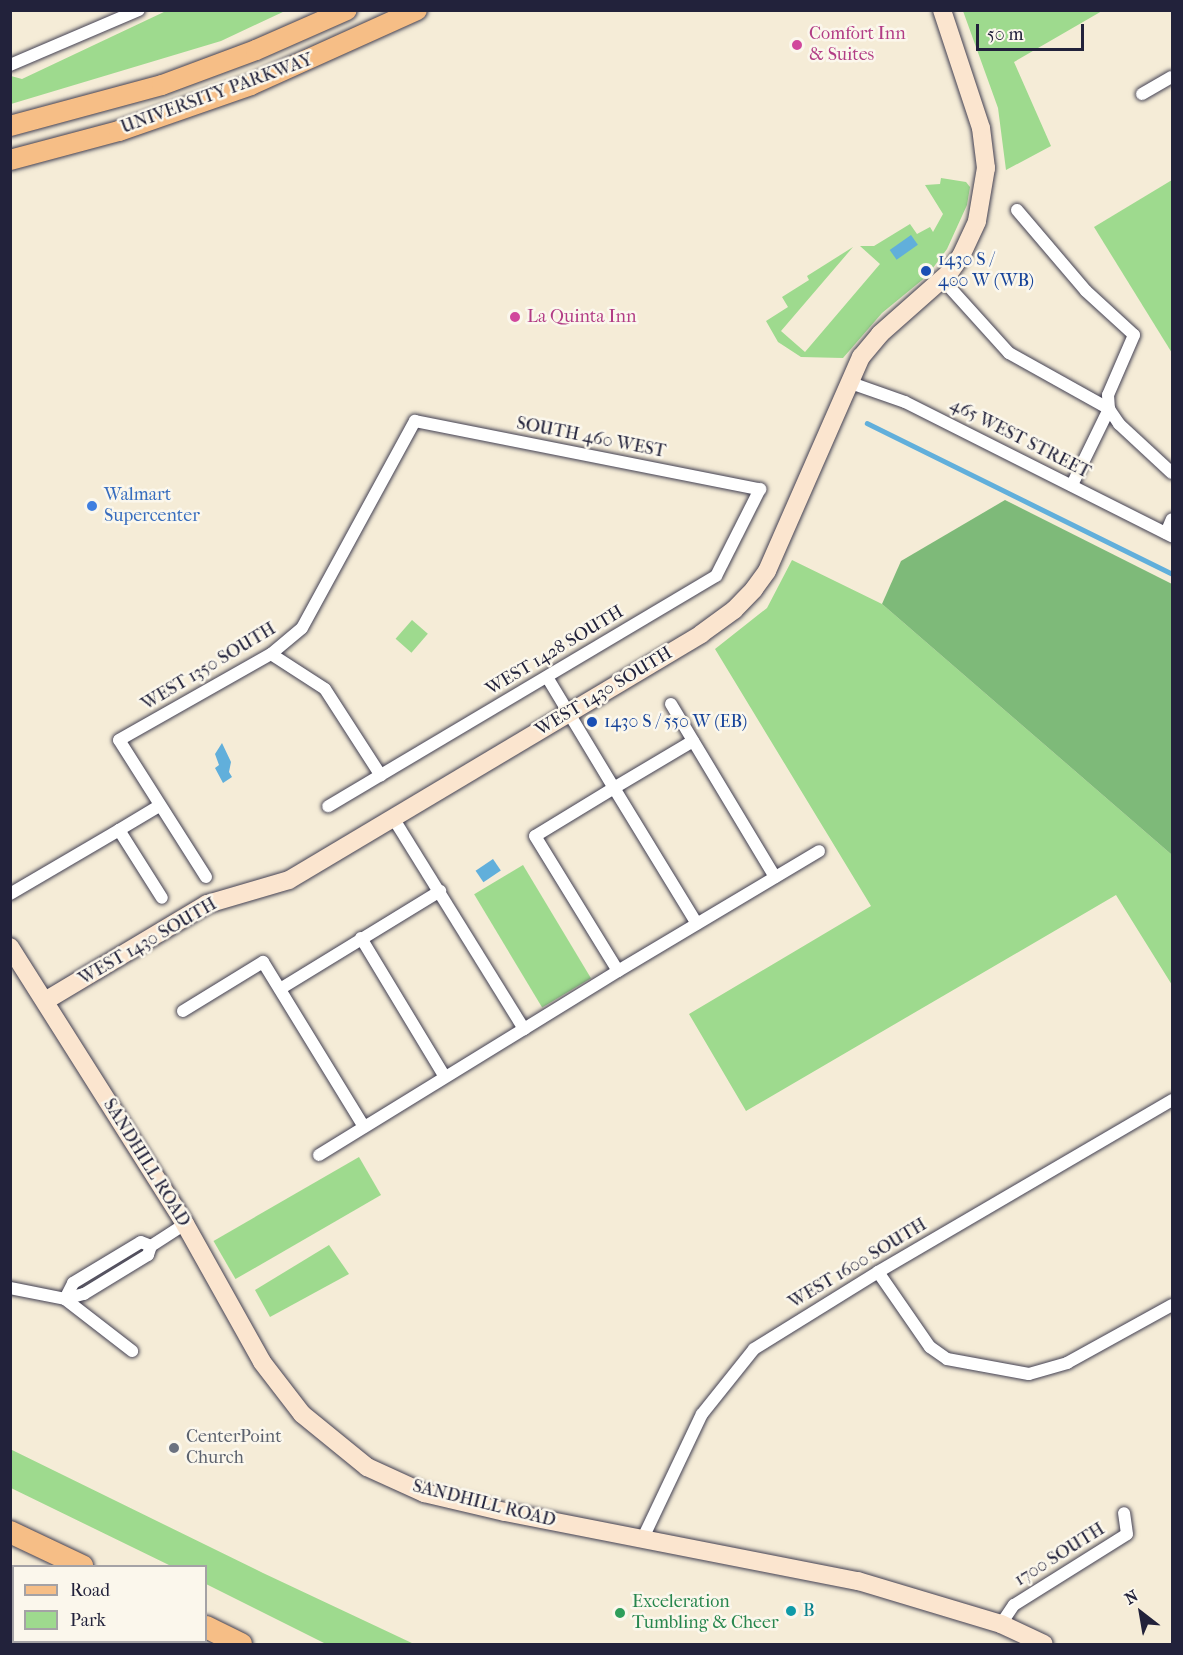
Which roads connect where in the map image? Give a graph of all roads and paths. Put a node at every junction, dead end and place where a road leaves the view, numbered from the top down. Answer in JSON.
{"nodes":[{"id":1,"x":138,"y":10,"type":"edge"},
{"id":2,"x":347,"y":10,"type":"edge"},
{"id":3,"x":417,"y":10,"type":"edge"},
{"id":4,"x":942,"y":10,"type":"edge"},
{"id":5,"x":10,"y":65,"type":"edge"},
{"id":6,"x":1173,"y":77,"type":"edge"},
{"id":7,"x":1142,"y":94,"type":"dead end"},
{"id":8,"x":10,"y":126,"type":"edge"},
{"id":9,"x":10,"y":160,"type":"edge"},
{"id":10,"x":1017,"y":210,"type":"dead end"},
{"id":11,"x":943,"y":280,"type":"junction"},
{"id":12,"x":848,"y":382,"type":"junction"},
{"id":13,"x":1109,"y":409,"type":"junction"},
{"id":14,"x":414,"y":421,"type":"joint"},
{"id":15,"x":1173,"y":473,"type":"edge"},
{"id":16,"x":1072,"y":485,"type":"junction"},
{"id":17,"x":760,"y":489,"type":"joint"},
{"id":18,"x":1173,"y":519,"type":"edge"},
{"id":19,"x":1169,"y":534,"type":"edge"},
{"id":20,"x":271,"y":654,"type":"junction"},
{"id":21,"x":546,"y":677,"type":"junction"},
{"id":22,"x":670,"y":704,"type":"dead end"},
{"id":23,"x":570,"y":713,"type":"junction"},
{"id":24,"x":693,"y":741,"type":"junction"},
{"id":25,"x":381,"y":776,"type":"junction"},
{"id":26,"x":614,"y":788,"type":"junction"},
{"id":27,"x":159,"y":806,"type":"junction"},
{"id":28,"x":328,"y":806,"type":"dead end"},
{"id":29,"x":393,"y":818,"type":"junction"},
{"id":30,"x":119,"y":830,"type":"junction"},
{"id":31,"x":819,"y":851,"type":"dead end"},
{"id":32,"x":206,"y":877,"type":"dead end"},
{"id":33,"x":775,"y":877,"type":"junction"},
{"id":34,"x":440,"y":891,"type":"junction"},
{"id":35,"x":10,"y":894,"type":"edge"},
{"id":36,"x":162,"y":898,"type":"dead end"},
{"id":37,"x":697,"y":924,"type":"junction"},
{"id":38,"x":362,"y":938,"type":"junction"},
{"id":39,"x":10,"y":947,"type":"edge"},
{"id":40,"x":618,"y":971,"type":"junction"},
{"id":41,"x":280,"y":989,"type":"junction"},
{"id":42,"x":45,"y":1001,"type":"junction"},
{"id":43,"x":183,"y":1011,"type":"dead end"},
{"id":44,"x":524,"y":1029,"type":"junction"},
{"id":45,"x":445,"y":1077,"type":"junction"},
{"id":46,"x":1173,"y":1100,"type":"edge"},
{"id":47,"x":364,"y":1127,"type":"junction"},
{"id":48,"x":319,"y":1155,"type":"dead end"},
{"id":49,"x":185,"y":1224,"type":"junction"},
{"id":50,"x":878,"y":1272,"type":"junction"},
{"id":51,"x":10,"y":1288,"type":"edge"},
{"id":52,"x":65,"y":1299,"type":"junction"},
{"id":53,"x":1172,"y":1308,"type":"edge"},
{"id":54,"x":132,"y":1351,"type":"dead end"},
{"id":55,"x":1124,"y":1513,"type":"dead end"},
{"id":56,"x":10,"y":1532,"type":"edge"},
{"id":57,"x":643,"y":1538,"type":"junction"},
{"id":58,"x":80,"y":1565,"type":"edge"},
{"id":59,"x":1001,"y":1624,"type":"junction"},
{"id":60,"x":207,"y":1627,"type":"edge"},
{"id":61,"x":241,"y":1644,"type":"edge"},
{"id":62,"x":1044,"y":1644,"type":"edge"}],
"edges":[{"from":1,"to":5,"type":"street"},
{"from":2,"to":8,"type":"main road","name":"UNIVERSITY PARKWAY"},
{"from":3,"to":9,"type":"main road","name":"UNIVERSITY PARKWAY"},
{"from":4,"to":11,"type":"street","name":"WEST 1430 SOUTH"},
{"from":6,"to":7,"type":"street"},
{"from":10,"to":13,"type":"street"},
{"from":11,"to":12,"type":"street","name":"WEST 1430 SOUTH"},
{"from":11,"to":13,"type":"street"},
{"from":12,"to":16,"type":"street","name":"465 WEST STREET"},
{"from":12,"to":23,"type":"street","name":"WEST 1430 SOUTH"},
{"from":13,"to":15,"type":"street"},
{"from":13,"to":16,"type":"street"},
{"from":14,"to":17,"type":"street","name":"SOUTH 460 WEST"},
{"from":14,"to":20,"type":"street","name":"WEST 1350 SOUTH"},
{"from":16,"to":19,"type":"street","name":"465 WEST STREET"},
{"from":17,"to":21,"type":"street","name":"WEST 1428 SOUTH"},
{"from":18,"to":19,"type":"street"},
{"from":20,"to":25,"type":"street"},
{"from":20,"to":27,"type":"street","name":"WEST 1350 SOUTH"},
{"from":21,"to":23,"type":"street"},
{"from":21,"to":25,"type":"street","name":"WEST 1428 SOUTH"},
{"from":22,"to":24,"type":"street"},
{"from":23,"to":26,"type":"street"},
{"from":23,"to":29,"type":"street","name":"WEST 1430 SOUTH"},
{"from":24,"to":26,"type":"street"},
{"from":24,"to":33,"type":"street"},
{"from":25,"to":28,"type":"street","name":"WEST 1428 SOUTH"},
{"from":26,"to":37,"type":"street"},
{"from":26,"to":40,"type":"street"},
{"from":27,"to":30,"type":"street"},
{"from":27,"to":32,"type":"street"},
{"from":29,"to":34,"type":"street"},
{"from":29,"to":42,"type":"street","name":"WEST 1430 SOUTH"},
{"from":30,"to":35,"type":"street"},
{"from":30,"to":36,"type":"street"},
{"from":31,"to":33,"type":"street"},
{"from":33,"to":37,"type":"street"},
{"from":34,"to":38,"type":"street"},
{"from":34,"to":44,"type":"street"},
{"from":37,"to":40,"type":"street"},
{"from":38,"to":41,"type":"street"},
{"from":38,"to":45,"type":"street"},
{"from":39,"to":42,"type":"street","name":"SANDHILL ROAD"},
{"from":40,"to":44,"type":"street"},
{"from":41,"to":43,"type":"street"},
{"from":41,"to":47,"type":"street"},
{"from":42,"to":49,"type":"street","name":"SANDHILL ROAD"},
{"from":44,"to":45,"type":"street"},
{"from":45,"to":47,"type":"street"},
{"from":46,"to":50,"type":"street","name":"WEST 1600 SOUTH"},
{"from":47,"to":48,"type":"street"},
{"from":49,"to":52,"type":"street"},
{"from":49,"to":57,"type":"street","name":"SANDHILL ROAD"},
{"from":50,"to":53,"type":"street"},
{"from":50,"to":57,"type":"street","name":"WEST 1600 SOUTH"},
{"from":51,"to":52,"type":"street"},
{"from":52,"to":54,"type":"street"},
{"from":55,"to":59,"type":"street","name":"1700 SOUTH"},
{"from":56,"to":58,"type":"highway"},
{"from":57,"to":59,"type":"street","name":"SANDHILL ROAD"},
{"from":59,"to":62,"type":"street","name":"SANDHILL ROAD"},
{"from":60,"to":61,"type":"highway"}]}
